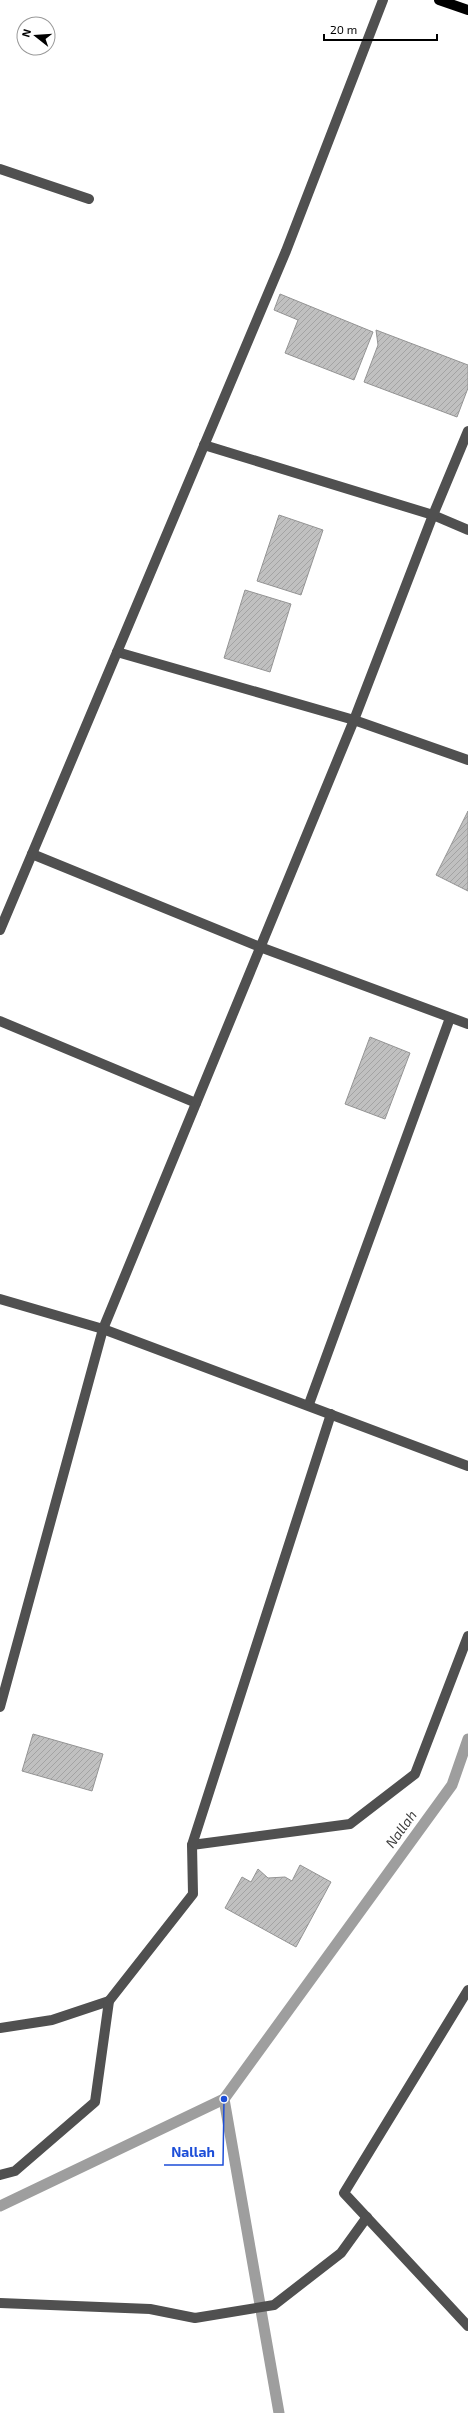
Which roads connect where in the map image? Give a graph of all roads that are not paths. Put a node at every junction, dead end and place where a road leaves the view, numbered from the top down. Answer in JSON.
{"nodes":[{"id":1,"x":383,"y":0,"type":"edge"},
{"id":2,"x":439,"y":0,"type":"edge"},
{"id":3,"x":468,"y":10,"type":"edge"},
{"id":4,"x":0,"y":170,"type":"edge"},
{"id":5,"x":89,"y":199,"type":"dead end"},
{"id":6,"x":468,"y":431,"type":"edge"},
{"id":7,"x":204,"y":445,"type":"junction"},
{"id":8,"x":433,"y":515,"type":"junction"},
{"id":9,"x":468,"y":530,"type":"edge"},
{"id":10,"x":117,"y":652,"type":"junction"},
{"id":11,"x":354,"y":720,"type":"junction"},
{"id":12,"x":468,"y":760,"type":"edge"},
{"id":13,"x":32,"y":854,"type":"junction"},
{"id":14,"x":0,"y":930,"type":"edge"},
{"id":15,"x":260,"y":947,"type":"junction"},
{"id":16,"x":450,"y":1018,"type":"junction"},
{"id":17,"x":0,"y":1020,"type":"edge"},
{"id":18,"x":468,"y":1024,"type":"edge"},
{"id":19,"x":196,"y":1103,"type":"junction"},
{"id":20,"x":0,"y":1299,"type":"edge"},
{"id":21,"x":103,"y":1328,"type":"junction"},
{"id":22,"x":309,"y":1404,"type":"junction"},
{"id":23,"x":331,"y":1414,"type":"junction"},
{"id":24,"x":468,"y":1466,"type":"edge"},
{"id":25,"x":468,"y":1636,"type":"edge"},
{"id":26,"x":4,"y":1675,"type":"edge"},
{"id":27,"x":0,"y":1707,"type":"edge"},
{"id":28,"x":192,"y":1845,"type":"junction"},
{"id":29,"x":468,"y":1990,"type":"edge"},
{"id":30,"x":109,"y":2001,"type":"junction"},
{"id":31,"x":0,"y":2028,"type":"edge"},
{"id":32,"x":0,"y":2176,"type":"edge"},
{"id":33,"x":367,"y":2217,"type":"junction"},
{"id":34,"x":0,"y":2303,"type":"edge"},
{"id":35,"x":467,"y":2322,"type":"edge"}],
"edges":[{"from":1,"to":7,"type":"street"},
{"from":2,"to":3,"type":"main road"},
{"from":4,"to":5,"type":"street"},
{"from":6,"to":8,"type":"street"},
{"from":7,"to":8,"type":"street"},
{"from":7,"to":10,"type":"street"},
{"from":8,"to":9,"type":"street"},
{"from":8,"to":11,"type":"street"},
{"from":10,"to":11,"type":"street"},
{"from":10,"to":13,"type":"street"},
{"from":11,"to":12,"type":"street"},
{"from":11,"to":15,"type":"street"},
{"from":13,"to":14,"type":"street"},
{"from":13,"to":15,"type":"street"},
{"from":15,"to":16,"type":"street"},
{"from":15,"to":19,"type":"street"},
{"from":16,"to":18,"type":"street"},
{"from":16,"to":22,"type":"street"},
{"from":17,"to":19,"type":"street"},
{"from":19,"to":21,"type":"street"},
{"from":20,"to":21,"type":"street"},
{"from":21,"to":22,"type":"street"},
{"from":21,"to":26,"type":"street"},
{"from":22,"to":23,"type":"street"},
{"from":23,"to":24,"type":"street"},
{"from":23,"to":28,"type":"street"},
{"from":25,"to":28,"type":"street"},
{"from":26,"to":27,"type":"street"},
{"from":28,"to":30,"type":"street"},
{"from":29,"to":33,"type":"street"},
{"from":30,"to":31,"type":"street"},
{"from":30,"to":32,"type":"street"},
{"from":33,"to":34,"type":"street"},
{"from":33,"to":35,"type":"street"}]}
